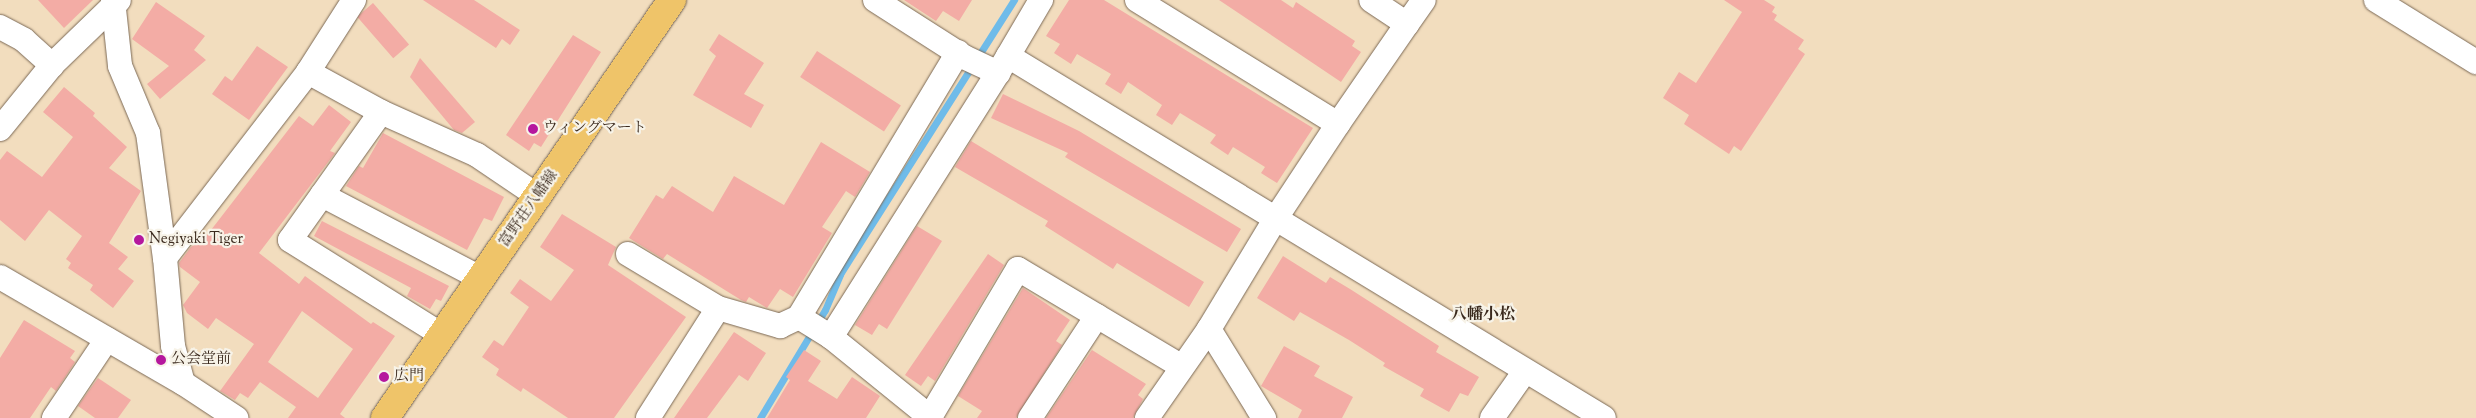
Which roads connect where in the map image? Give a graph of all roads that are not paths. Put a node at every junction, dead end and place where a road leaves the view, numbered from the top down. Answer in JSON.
{"nodes":[{"id":1,"x":354,"y":0,"type":"edge"},
{"id":2,"x":672,"y":0,"type":"edge"},
{"id":3,"x":875,"y":0,"type":"edge"},
{"id":4,"x":1041,"y":0,"type":"edge"},
{"id":5,"x":1137,"y":0,"type":"edge"},
{"id":6,"x":1371,"y":0,"type":"edge"},
{"id":7,"x":1424,"y":0,"type":"edge"},
{"id":8,"x":2376,"y":0,"type":"edge"},
{"id":9,"x":116,"y":2,"type":"edge"},
{"id":10,"x":1407,"y":24,"type":"junction"},
{"id":11,"x":0,"y":27,"type":"edge"},
{"id":12,"x":961,"y":55,"type":"junction"},
{"id":13,"x":2476,"y":62,"type":"edge"},
{"id":14,"x":52,"y":65,"type":"junction"},
{"id":15,"x":997,"y":65,"type":"junction"},
{"id":16,"x":308,"y":72,"type":"junction"},
{"id":17,"x":380,"y":112,"type":"junction"},
{"id":18,"x":1338,"y":124,"type":"junction"},
{"id":19,"x":0,"y":129,"type":"edge"},
{"id":20,"x":322,"y":195,"type":"junction"},
{"id":21,"x":539,"y":197,"type":"junction"},
{"id":22,"x":1276,"y":218,"type":"junction"},
{"id":23,"x":628,"y":254,"type":"dead end"},
{"id":24,"x":165,"y":258,"type":"junction"},
{"id":25,"x":0,"y":277,"type":"edge"},
{"id":26,"x":480,"y":278,"type":"junction"},
{"id":27,"x":718,"y":308,"type":"junction"},
{"id":28,"x":1097,"y":316,"type":"junction"},
{"id":29,"x":814,"y":326,"type":"junction"},
{"id":30,"x":1209,"y":329,"type":"junction"},
{"id":31,"x":442,"y":335,"type":"junction"},
{"id":32,"x":107,"y":339,"type":"junction"},
{"id":33,"x":1180,"y":366,"type":"junction"},
{"id":34,"x":1524,"y":371,"type":"junction"},
{"id":35,"x":183,"y":383,"type":"junction"},
{"id":36,"x":54,"y":418,"type":"edge"},
{"id":37,"x":236,"y":418,"type":"edge"},
{"id":38,"x":385,"y":418,"type":"edge"},
{"id":39,"x":648,"y":418,"type":"edge"},
{"id":40,"x":930,"y":418,"type":"edge"},
{"id":41,"x":1030,"y":418,"type":"edge"},
{"id":42,"x":1147,"y":418,"type":"edge"},
{"id":43,"x":1264,"y":418,"type":"edge"},
{"id":44,"x":1492,"y":418,"type":"edge"},
{"id":45,"x":1604,"y":418,"type":"edge"}],
"edges":[{"from":1,"to":16,"type":"street"},
{"from":2,"to":21,"type":"main road","name":"富野荘八幡線"},
{"from":3,"to":12,"type":"street"},
{"from":4,"to":15,"type":"street"},
{"from":5,"to":18,"type":"street"},
{"from":6,"to":10,"type":"street"},
{"from":7,"to":10,"type":"street"},
{"from":8,"to":13,"type":"street"},
{"from":9,"to":14,"type":"street"},
{"from":9,"to":24,"type":"street"},
{"from":10,"to":18,"type":"street"},
{"from":11,"to":14,"type":"street"},
{"from":12,"to":15,"type":"street"},
{"from":12,"to":29,"type":"street"},
{"from":14,"to":19,"type":"street"},
{"from":15,"to":22,"type":"street"},
{"from":15,"to":29,"type":"street"},
{"from":16,"to":17,"type":"street"},
{"from":16,"to":24,"type":"street"},
{"from":17,"to":20,"type":"street"},
{"from":17,"to":21,"type":"street"},
{"from":18,"to":22,"type":"street"},
{"from":20,"to":26,"type":"street"},
{"from":20,"to":31,"type":"street"},
{"from":21,"to":26,"type":"main road","name":"富野荘八幡線"},
{"from":22,"to":30,"type":"street"},
{"from":22,"to":34,"type":"street"},
{"from":23,"to":27,"type":"street"},
{"from":24,"to":35,"type":"street"},
{"from":25,"to":32,"type":"street"},
{"from":26,"to":31,"type":"main road","name":"富野荘八幡線"},
{"from":27,"to":29,"type":"street"},
{"from":27,"to":39,"type":"street"},
{"from":28,"to":33,"type":"street"},
{"from":28,"to":40,"type":"street"},
{"from":28,"to":41,"type":"street"},
{"from":29,"to":40,"type":"street"},
{"from":30,"to":33,"type":"street"},
{"from":30,"to":43,"type":"street"},
{"from":31,"to":38,"type":"main road","name":"富野荘八幡線"},
{"from":32,"to":35,"type":"street"},
{"from":32,"to":36,"type":"street"},
{"from":33,"to":42,"type":"street"},
{"from":34,"to":44,"type":"street"},
{"from":34,"to":45,"type":"street"},
{"from":35,"to":37,"type":"street"}]}
